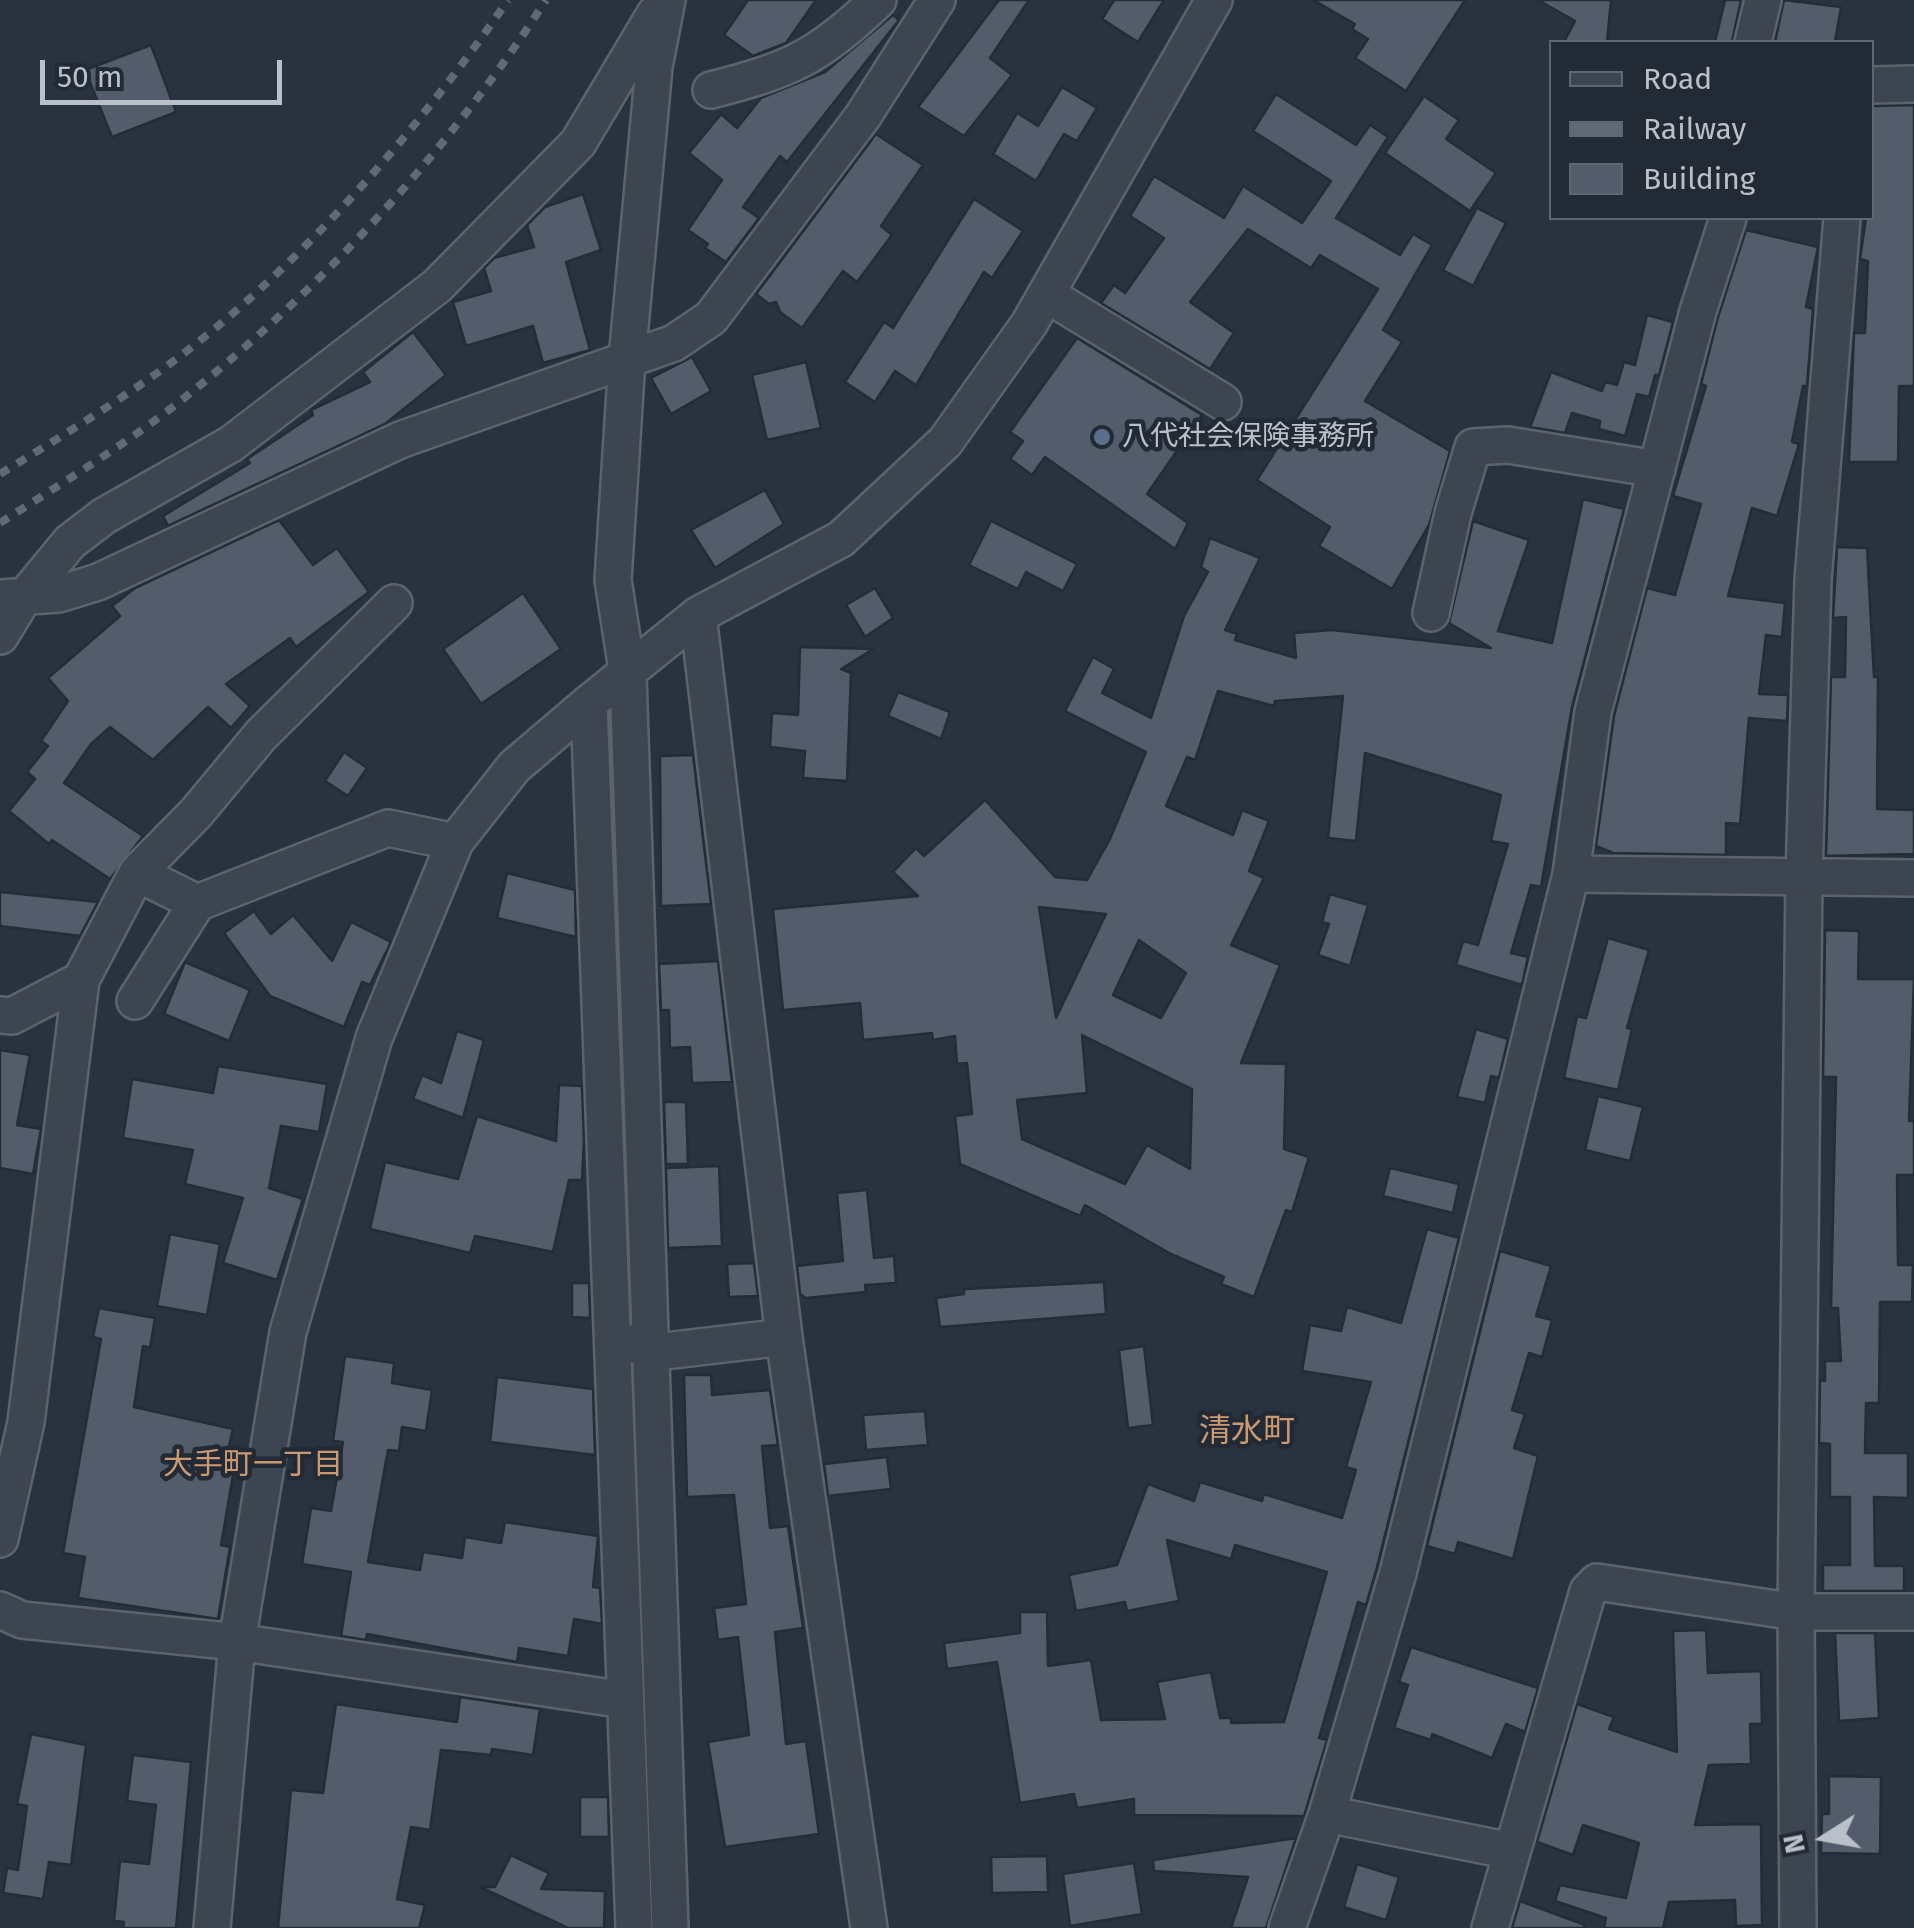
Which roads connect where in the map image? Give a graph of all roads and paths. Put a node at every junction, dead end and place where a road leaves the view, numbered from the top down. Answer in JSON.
{"nodes":[{"id":1,"x":665,"y":0,"type":"edge"},
{"id":2,"x":878,"y":0,"type":"edge"},
{"id":3,"x":937,"y":0,"type":"edge"},
{"id":4,"x":1214,"y":0,"type":"edge"},
{"id":5,"x":1762,"y":0,"type":"edge"},
{"id":6,"x":1753,"y":40,"type":"edge"},
{"id":7,"x":1914,"y":84,"type":"edge"},
{"id":8,"x":1874,"y":85,"type":"edge"},
{"id":9,"x":711,"y":90,"type":"dead end"},
{"id":10,"x":592,"y":120,"type":"junction"},
{"id":11,"x":646,"y":158,"type":"junction"},
{"id":12,"x":1727,"y":220,"type":"edge"},
{"id":13,"x":1842,"y":220,"type":"edge"},
{"id":14,"x":1046,"y":294,"type":"junction"},
{"id":15,"x":627,"y":359,"type":"junction"},
{"id":16,"x":1223,"y":402,"type":"dead end"},
{"id":17,"x":1657,"y":469,"type":"junction"},
{"id":18,"x":11,"y":599,"type":"edge"},
{"id":19,"x":394,"y":603,"type":"dead end"},
{"id":20,"x":1432,"y":613,"type":"dead end"},
{"id":21,"x":698,"y":616,"type":"junction"},
{"id":22,"x":0,"y":636,"type":"edge"},
{"id":23,"x":628,"y":693,"type":"junction"},
{"id":24,"x":589,"y":702,"type":"junction"},
{"id":25,"x":455,"y":842,"type":"junction"},
{"id":26,"x":137,"y":873,"type":"junction"},
{"id":27,"x":1571,"y":874,"type":"junction"},
{"id":28,"x":1804,"y":876,"type":"junction"},
{"id":29,"x":1914,"y":878,"type":"edge"},
{"id":30,"x":198,"y":903,"type":"junction"},
{"id":31,"x":82,"y":980,"type":"junction"},
{"id":32,"x":135,"y":1002,"type":"dead end"},
{"id":33,"x":0,"y":1015,"type":"edge"},
{"id":34,"x":784,"y":1337,"type":"junction"},
{"id":35,"x":648,"y":1353,"type":"junction"},
{"id":36,"x":612,"y":1354,"type":"junction"},
{"id":37,"x":0,"y":1538,"type":"edge"},
{"id":38,"x":0,"y":1610,"type":"edge"},
{"id":39,"x":1796,"y":1612,"type":"junction"},
{"id":40,"x":1914,"y":1612,"type":"edge"},
{"id":41,"x":237,"y":1642,"type":"junction"},
{"id":42,"x":625,"y":1700,"type":"junction"},
{"id":43,"x":1327,"y":1814,"type":"junction"},
{"id":44,"x":1511,"y":1851,"type":"junction"},
{"id":45,"x":212,"y":1928,"type":"edge"},
{"id":46,"x":634,"y":1928,"type":"edge"},
{"id":47,"x":670,"y":1928,"type":"edge"},
{"id":48,"x":869,"y":1928,"type":"edge"},
{"id":49,"x":1287,"y":1928,"type":"edge"},
{"id":50,"x":1490,"y":1928,"type":"edge"},
{"id":51,"x":1798,"y":1928,"type":"edge"}],
"edges":[{"from":1,"to":10,"type":"street"},
{"from":1,"to":11,"type":"street"},
{"from":2,"to":9,"type":"street"},
{"from":3,"to":15,"type":"street"},
{"from":4,"to":14,"type":"street"},
{"from":5,"to":6,"type":"street"},
{"from":7,"to":8,"type":"street"},
{"from":10,"to":11,"type":"street"},
{"from":10,"to":18,"type":"street"},
{"from":11,"to":15,"type":"street"},
{"from":12,"to":17,"type":"street"},
{"from":13,"to":28,"type":"street"},
{"from":14,"to":16,"type":"street"},
{"from":14,"to":21,"type":"street"},
{"from":15,"to":18,"type":"street"},
{"from":15,"to":23,"type":"street"},
{"from":17,"to":20,"type":"street"},
{"from":17,"to":27,"type":"street"},
{"from":18,"to":22,"type":"street"},
{"from":19,"to":26,"type":"street"},
{"from":21,"to":23,"type":"street"},
{"from":21,"to":34,"type":"street"},
{"from":23,"to":24,"type":"street"},
{"from":23,"to":35,"type":"street"},
{"from":24,"to":25,"type":"street"},
{"from":24,"to":36,"type":"street"},
{"from":25,"to":30,"type":"street"},
{"from":25,"to":41,"type":"street"},
{"from":26,"to":30,"type":"street"},
{"from":26,"to":31,"type":"street"},
{"from":27,"to":28,"type":"street"},
{"from":27,"to":43,"type":"street"},
{"from":28,"to":29,"type":"street"},
{"from":28,"to":39,"type":"street"},
{"from":30,"to":32,"type":"street"},
{"from":31,"to":33,"type":"street"},
{"from":31,"to":37,"type":"street"},
{"from":34,"to":35,"type":"street"},
{"from":34,"to":48,"type":"street"},
{"from":35,"to":36,"type":"street"},
{"from":35,"to":47,"type":"street"},
{"from":36,"to":42,"type":"street"},
{"from":38,"to":41,"type":"street"},
{"from":39,"to":40,"type":"street"},
{"from":39,"to":44,"type":"street"},
{"from":39,"to":51,"type":"street"},
{"from":41,"to":42,"type":"street"},
{"from":41,"to":45,"type":"street"},
{"from":42,"to":46,"type":"street"},
{"from":43,"to":44,"type":"street"},
{"from":43,"to":49,"type":"street"},
{"from":44,"to":50,"type":"street"}]}
